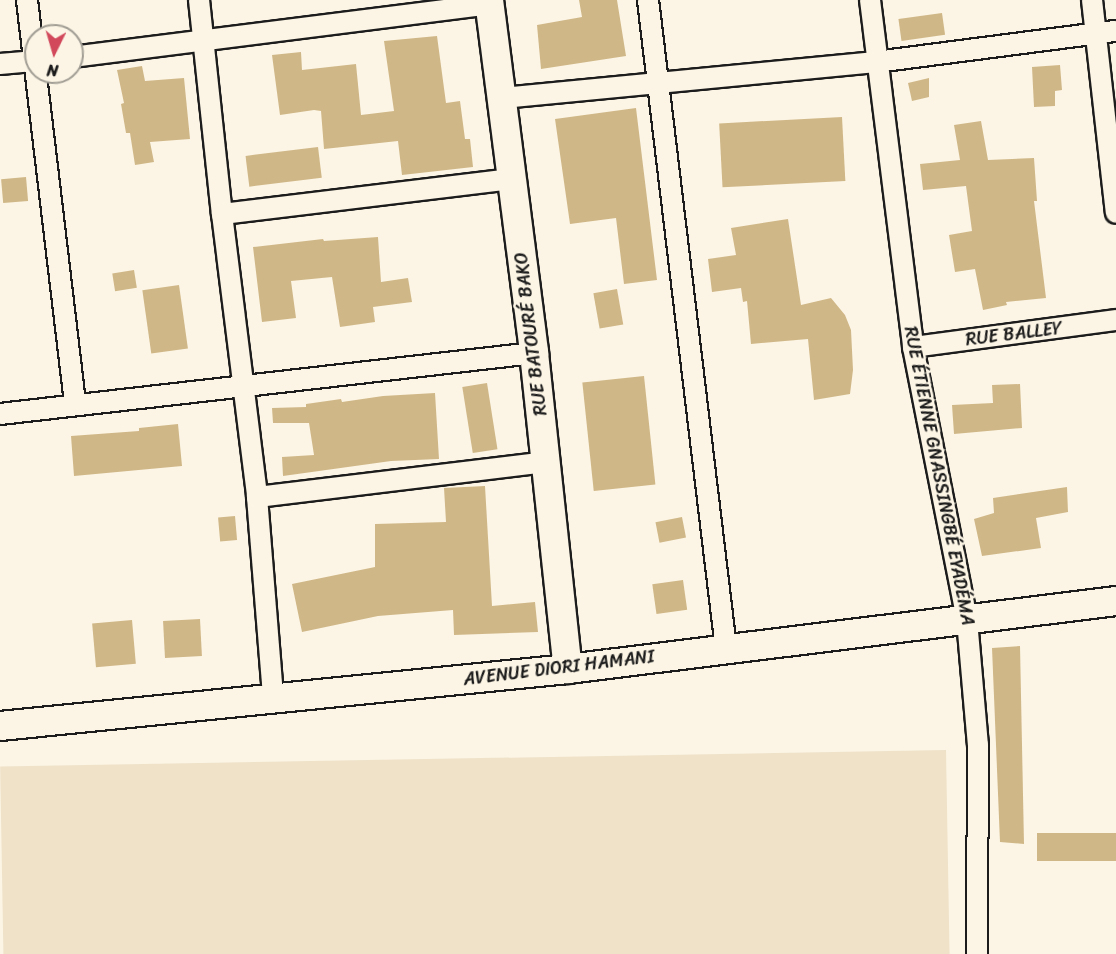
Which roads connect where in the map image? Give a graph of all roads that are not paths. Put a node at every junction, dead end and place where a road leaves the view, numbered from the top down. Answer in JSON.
{"nodes":[{"id":1,"x":27,"y":0,"type":"edge"},
{"id":2,"x":199,"y":0,"type":"edge"},
{"id":3,"x":648,"y":0,"type":"edge"},
{"id":4,"x":870,"y":0,"type":"edge"},
{"id":5,"x":1092,"y":0,"type":"edge"},
{"id":6,"x":489,"y":2,"type":"edge"},
{"id":7,"x":30,"y":24,"type":"edge"},
{"id":8,"x":1116,"y":31,"type":"edge"},
{"id":9,"x":1096,"y":33,"type":"junction"},
{"id":10,"x":202,"y":42,"type":"junction"},
{"id":11,"x":84,"y":56,"type":"edge"},
{"id":12,"x":24,"y":62,"type":"edge"},
{"id":13,"x":876,"y":62,"type":"junction"},
{"id":14,"x":0,"y":64,"type":"edge"},
{"id":15,"x":656,"y":81,"type":"junction"},
{"id":16,"x":38,"y":84,"type":"edge"},
{"id":17,"x":502,"y":98,"type":"junction"},
{"id":18,"x":512,"y":178,"type":"junction"},
{"id":19,"x":1116,"y":213,"type":"edge"},
{"id":20,"x":222,"y":214,"type":"junction"},
{"id":21,"x":1116,"y":320,"type":"edge"},
{"id":22,"x":912,"y":347,"type":"junction"},
{"id":23,"x":534,"y":353,"type":"junction"},
{"id":24,"x":243,"y":386,"type":"junction"},
{"id":25,"x":75,"y":404,"type":"junction"},
{"id":26,"x":0,"y":414,"type":"edge"},
{"id":27,"x":546,"y":462,"type":"junction"},
{"id":28,"x":257,"y":497,"type":"junction"},
{"id":29,"x":1116,"y":601,"type":"edge"},
{"id":30,"x":967,"y":620,"type":"junction"},
{"id":31,"x":726,"y":648,"type":"junction"},
{"id":32,"x":568,"y":669,"type":"junction"},
{"id":33,"x":273,"y":698,"type":"junction"},
{"id":34,"x":0,"y":726,"type":"edge"},
{"id":35,"x":977,"y":954,"type":"edge"}],
"edges":[{"from":1,"to":7,"type":"street"},
{"from":2,"to":10,"type":"street"},
{"from":3,"to":15,"type":"street"},
{"from":4,"to":13,"type":"street","name":"RUE ÉTIENNE GNASSINGBÉ EYADÉMA"},
{"from":5,"to":9,"type":"street"},
{"from":6,"to":10,"type":"street"},
{"from":6,"to":17,"type":"main road","name":"RUE BATOURÉ BAKO"},
{"from":8,"to":9,"type":"street"},
{"from":9,"to":13,"type":"street"},
{"from":9,"to":19,"type":"street"},
{"from":10,"to":11,"type":"street"},
{"from":10,"to":20,"type":"street"},
{"from":12,"to":14,"type":"street"},
{"from":13,"to":15,"type":"street"},
{"from":13,"to":22,"type":"street","name":"RUE ÉTIENNE GNASSINGBÉ EYADÉMA"},
{"from":15,"to":17,"type":"street"},
{"from":15,"to":31,"type":"street"},
{"from":16,"to":25,"type":"street"},
{"from":17,"to":18,"type":"main road","name":"RUE BATOURÉ BAKO"},
{"from":18,"to":20,"type":"street"},
{"from":18,"to":23,"type":"main road","name":"RUE BATOURÉ BAKO"},
{"from":20,"to":24,"type":"street"},
{"from":21,"to":22,"type":"street","name":"RUE BALLEY"},
{"from":22,"to":30,"type":"street","name":"RUE ÉTIENNE GNASSINGBÉ EYADÉMA"},
{"from":23,"to":24,"type":"street"},
{"from":23,"to":27,"type":"main road","name":"RUE BATOURÉ BAKO"},
{"from":24,"to":25,"type":"street"},
{"from":24,"to":28,"type":"street"},
{"from":25,"to":26,"type":"street"},
{"from":27,"to":28,"type":"street"},
{"from":27,"to":32,"type":"main road","name":"RUE BATOURÉ BAKO"},
{"from":28,"to":33,"type":"street"},
{"from":29,"to":30,"type":"main road","name":"AVENUE DIORI HAMANI"},
{"from":30,"to":31,"type":"main road","name":"AVENUE DIORI HAMANI"},
{"from":30,"to":35,"type":"street","name":"RUE ÉTIENNE GNASSINGBÉ EYADÉMA"},
{"from":31,"to":32,"type":"main road","name":"AVENUE DIORI HAMANI"},
{"from":32,"to":33,"type":"main road","name":"AVENUE DIORI HAMANI"},
{"from":33,"to":34,"type":"main road","name":"AVENUE DIORI HAMANI"}]}
